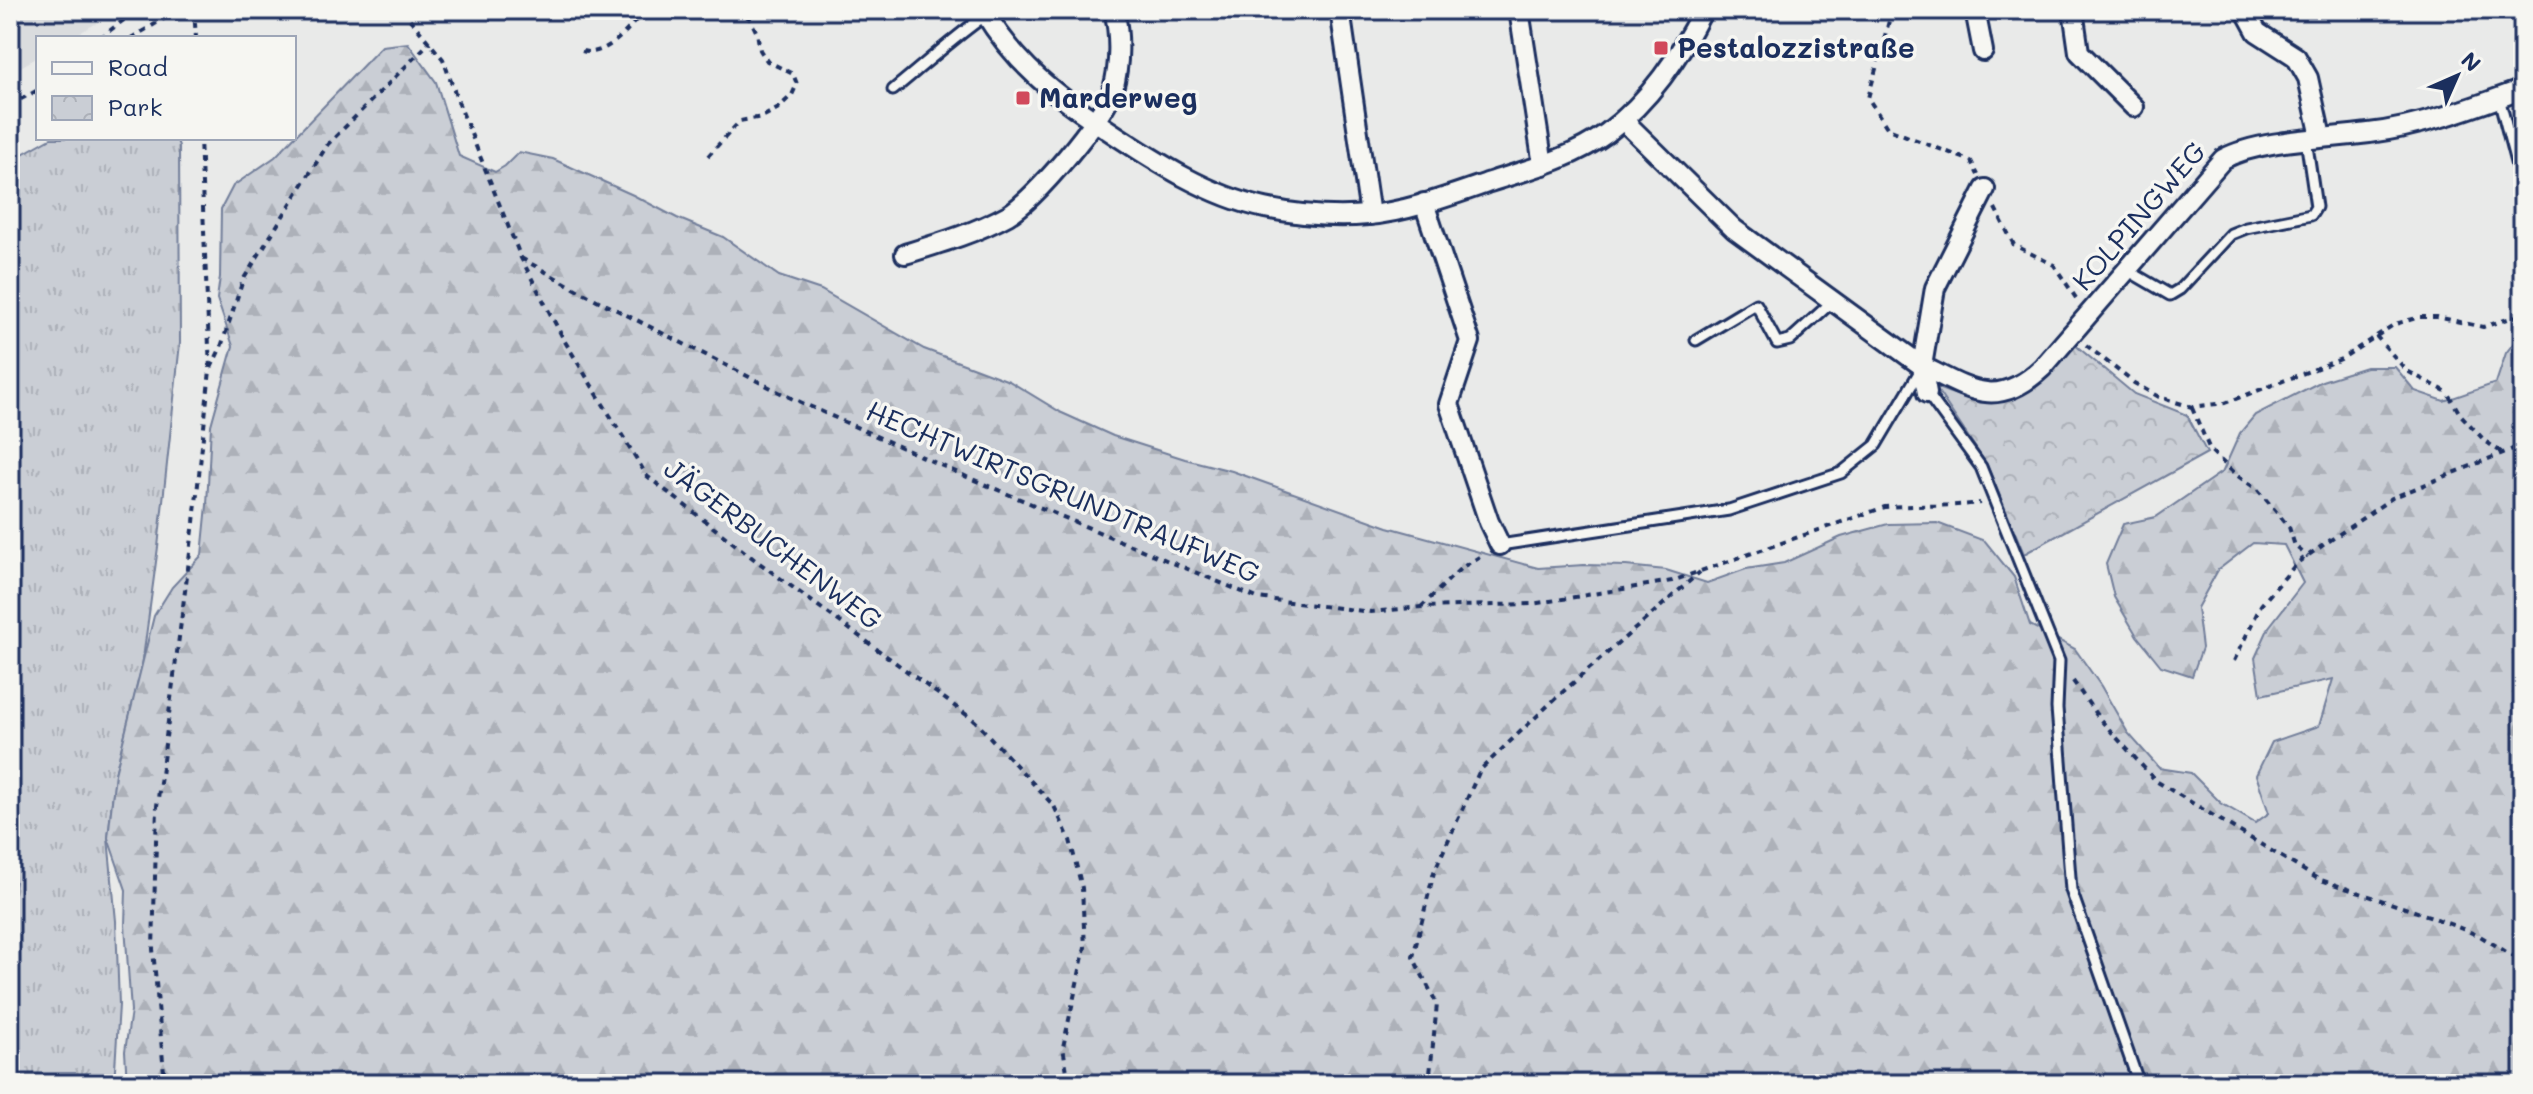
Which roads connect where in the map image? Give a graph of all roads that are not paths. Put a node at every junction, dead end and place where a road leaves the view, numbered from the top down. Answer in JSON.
{"nodes":[{"id":1,"x":1114,"y":10,"type":"edge"},
{"id":2,"x":1340,"y":10,"type":"edge"},
{"id":3,"x":1519,"y":10,"type":"edge"},
{"id":4,"x":1703,"y":10,"type":"edge"},
{"id":5,"x":1975,"y":10,"type":"edge"},
{"id":6,"x":2073,"y":10,"type":"edge"},
{"id":7,"x":2245,"y":10,"type":"edge"},
{"id":8,"x":985,"y":12,"type":"edge"},
{"id":9,"x":1983,"y":51,"type":"dead end"},
{"id":10,"x":2523,"y":89,"type":"edge"},
{"id":11,"x":893,"y":90,"type":"dead end"},
{"id":12,"x":2499,"y":98,"type":"junction"},
{"id":13,"x":2134,"y":107,"type":"dead end"},
{"id":14,"x":1623,"y":120,"type":"junction"},
{"id":15,"x":1094,"y":121,"type":"junction"},
{"id":16,"x":2314,"y":138,"type":"junction"},
{"id":17,"x":1543,"y":165,"type":"junction"},
{"id":18,"x":1985,"y":189,"type":"dead end"},
{"id":19,"x":2523,"y":189,"type":"edge"},
{"id":20,"x":1424,"y":203,"type":"junction"},
{"id":21,"x":1370,"y":215,"type":"junction"},
{"id":22,"x":905,"y":254,"type":"dead end"},
{"id":23,"x":2126,"y":270,"type":"junction"},
{"id":24,"x":1833,"y":301,"type":"junction"},
{"id":25,"x":1696,"y":340,"type":"dead end"},
{"id":26,"x":1922,"y":366,"type":"junction"},
{"id":27,"x":1927,"y":393,"type":"joint"},
{"id":28,"x":1500,"y":545,"type":"joint"},
{"id":29,"x":2139,"y":1084,"type":"edge"}],
"edges":[{"from":1,"to":15,"type":"street"},
{"from":2,"to":21,"type":"street"},
{"from":3,"to":17,"type":"street"},
{"from":4,"to":14,"type":"street"},
{"from":5,"to":9,"type":"street"},
{"from":6,"to":13,"type":"street"},
{"from":7,"to":16,"type":"street"},
{"from":8,"to":11,"type":"lane"},
{"from":8,"to":15,"type":"street"},
{"from":10,"to":12,"type":"street","name":"KOLPINGWEG"},
{"from":12,"to":16,"type":"street","name":"KOLPINGWEG"},
{"from":12,"to":19,"type":"lane"},
{"from":14,"to":17,"type":"street"},
{"from":14,"to":24,"type":"street"},
{"from":15,"to":21,"type":"street"},
{"from":15,"to":22,"type":"street"},
{"from":16,"to":23,"type":"street","name":"KOLPINGWEG"},
{"from":16,"to":23,"type":"lane"},
{"from":17,"to":20,"type":"street"},
{"from":18,"to":26,"type":"street"},
{"from":20,"to":21,"type":"street"},
{"from":20,"to":28,"type":"street"},
{"from":23,"to":26,"type":"street","name":"KOLPINGWEG"},
{"from":24,"to":25,"type":"lane"},
{"from":24,"to":26,"type":"street"},
{"from":26,"to":27,"type":"street"},
{"from":26,"to":28,"type":"lane"},
{"from":27,"to":29,"type":"lane"}]}
